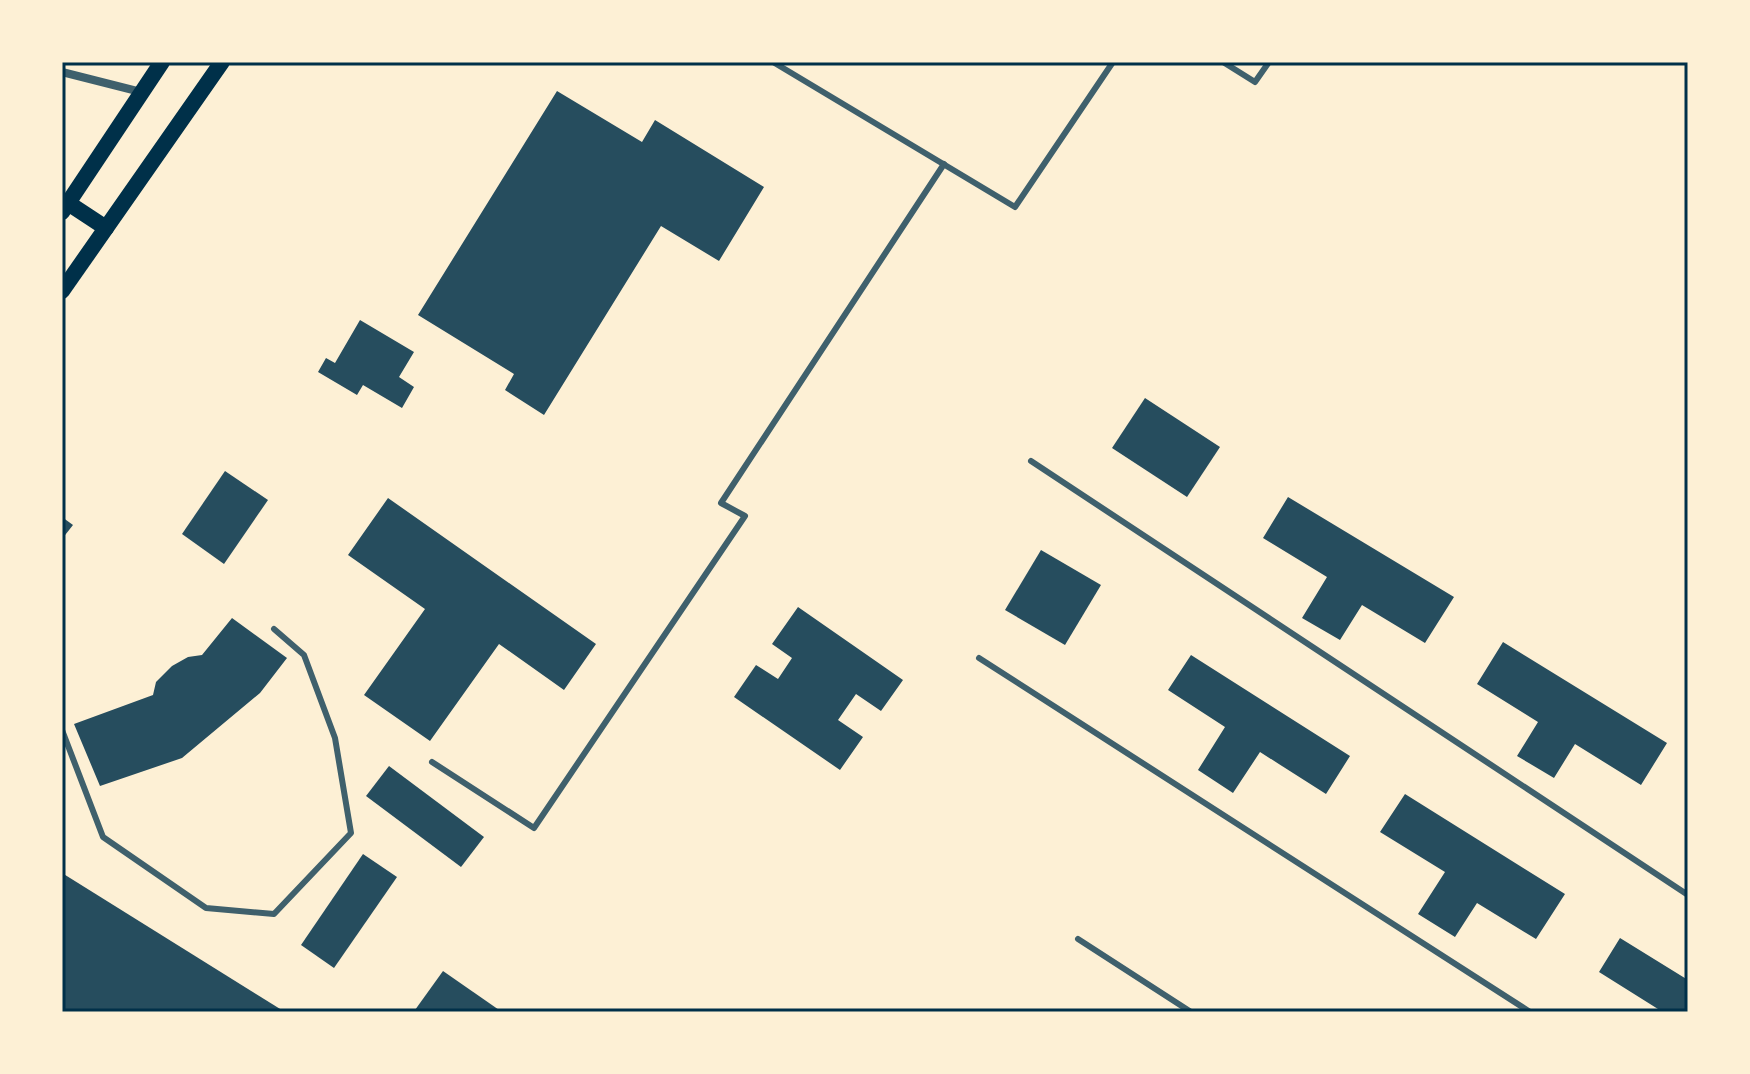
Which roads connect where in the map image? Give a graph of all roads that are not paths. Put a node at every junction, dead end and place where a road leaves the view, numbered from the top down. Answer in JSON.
{"nodes":[{"id":1,"x":162,"y":62,"type":"edge"},
{"id":2,"x":222,"y":62,"type":"edge"},
{"id":3,"x":773,"y":62,"type":"edge"},
{"id":4,"x":1113,"y":62,"type":"edge"},
{"id":5,"x":1223,"y":62,"type":"edge"},
{"id":6,"x":1269,"y":62,"type":"edge"},
{"id":7,"x":62,"y":72,"type":"edge"},
{"id":8,"x":141,"y":92,"type":"junction"},
{"id":9,"x":944,"y":164,"type":"junction"},
{"id":10,"x":65,"y":207,"type":"edge"},
{"id":11,"x":106,"y":228,"type":"junction"},
{"id":12,"x":62,"y":291,"type":"edge"},
{"id":13,"x":1031,"y":461,"type":"dead end"},
{"id":14,"x":274,"y":629,"type":"dead end"},
{"id":15,"x":979,"y":658,"type":"dead end"},
{"id":16,"x":62,"y":730,"type":"edge"},
{"id":17,"x":432,"y":762,"type":"dead end"},
{"id":18,"x":1688,"y":895,"type":"edge"},
{"id":19,"x":1078,"y":939,"type":"dead end"},
{"id":20,"x":1191,"y":1012,"type":"edge"},
{"id":21,"x":1530,"y":1012,"type":"edge"}],
"edges":[{"from":1,"to":8,"type":"main road"},
{"from":2,"to":11,"type":"main road"},
{"from":3,"to":9,"type":"lane"},
{"from":4,"to":9,"type":"lane"},
{"from":5,"to":6,"type":"lane"},
{"from":7,"to":8,"type":"street"},
{"from":8,"to":10,"type":"main road"},
{"from":9,"to":17,"type":"lane"},
{"from":10,"to":11,"type":"main road"},
{"from":11,"to":12,"type":"main road"},
{"from":13,"to":18,"type":"lane"},
{"from":14,"to":16,"type":"lane"},
{"from":15,"to":21,"type":"lane"},
{"from":19,"to":20,"type":"lane"}]}
